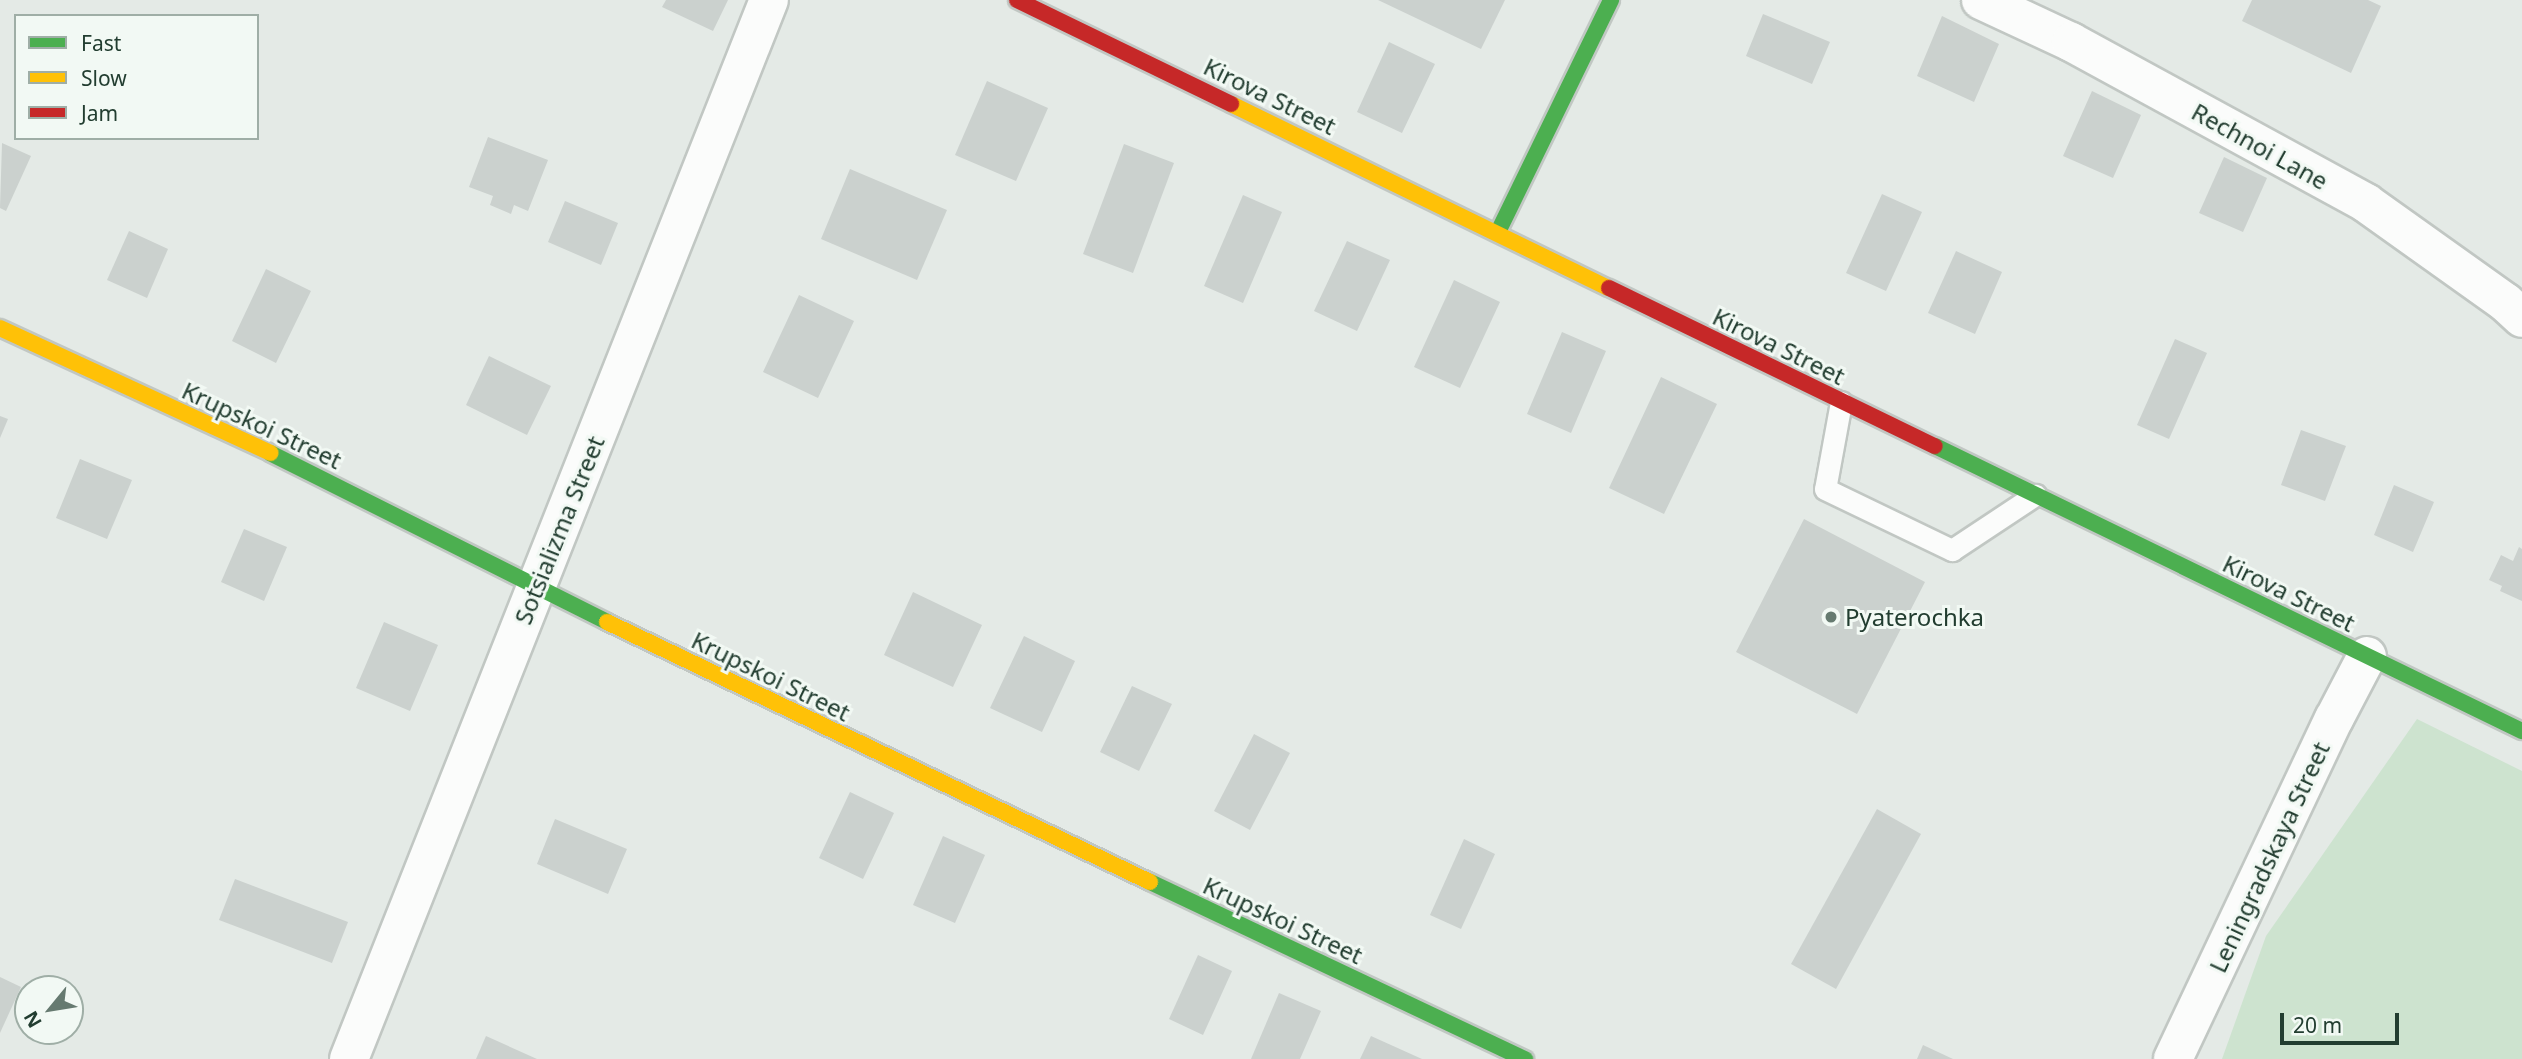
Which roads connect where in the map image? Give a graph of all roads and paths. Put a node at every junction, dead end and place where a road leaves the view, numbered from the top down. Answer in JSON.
{"nodes":[{"id":1,"x":769,"y":0,"type":"edge"},
{"id":2,"x":1017,"y":0,"type":"edge"},
{"id":3,"x":1611,"y":0,"type":"edge"},
{"id":4,"x":1981,"y":0,"type":"edge"},
{"id":5,"x":1498,"y":232,"type":"junction"},
{"id":6,"x":2522,"y":318,"type":"edge"},
{"id":7,"x":0,"y":328,"type":"edge"},
{"id":8,"x":1841,"y":401,"type":"junction"},
{"id":9,"x":2035,"y":495,"type":"junction"},
{"id":10,"x":536,"y":587,"type":"junction"},
{"id":11,"x":2367,"y":656,"type":"junction"},
{"id":12,"x":2522,"y":731,"type":"edge"},
{"id":13,"x":349,"y":1059,"type":"edge"},
{"id":14,"x":1525,"y":1059,"type":"edge"},
{"id":15,"x":2173,"y":1059,"type":"edge"}],
"edges":[{"from":1,"to":10,"type":"street","name":"Sotsializma Street"},
{"from":2,"to":5,"type":"street","name":"Kirova Street"},
{"from":3,"to":5,"type":"street"},
{"from":4,"to":6,"type":"street","name":"Rechnoi Lane"},
{"from":5,"to":8,"type":"street","name":"Kirova Street"},
{"from":7,"to":10,"type":"street","name":"Krupskoi Street"},
{"from":8,"to":9,"type":"street","name":"Kirova Street"},
{"from":8,"to":9,"type":"lane"},
{"from":9,"to":11,"type":"street","name":"Kirova Street"},
{"from":10,"to":13,"type":"street","name":"Sotsializma Street"},
{"from":10,"to":14,"type":"street","name":"Krupskoi Street"},
{"from":11,"to":12,"type":"street","name":"Kirova Street"},
{"from":11,"to":15,"type":"street","name":"Leningradskaya Street"}]}
